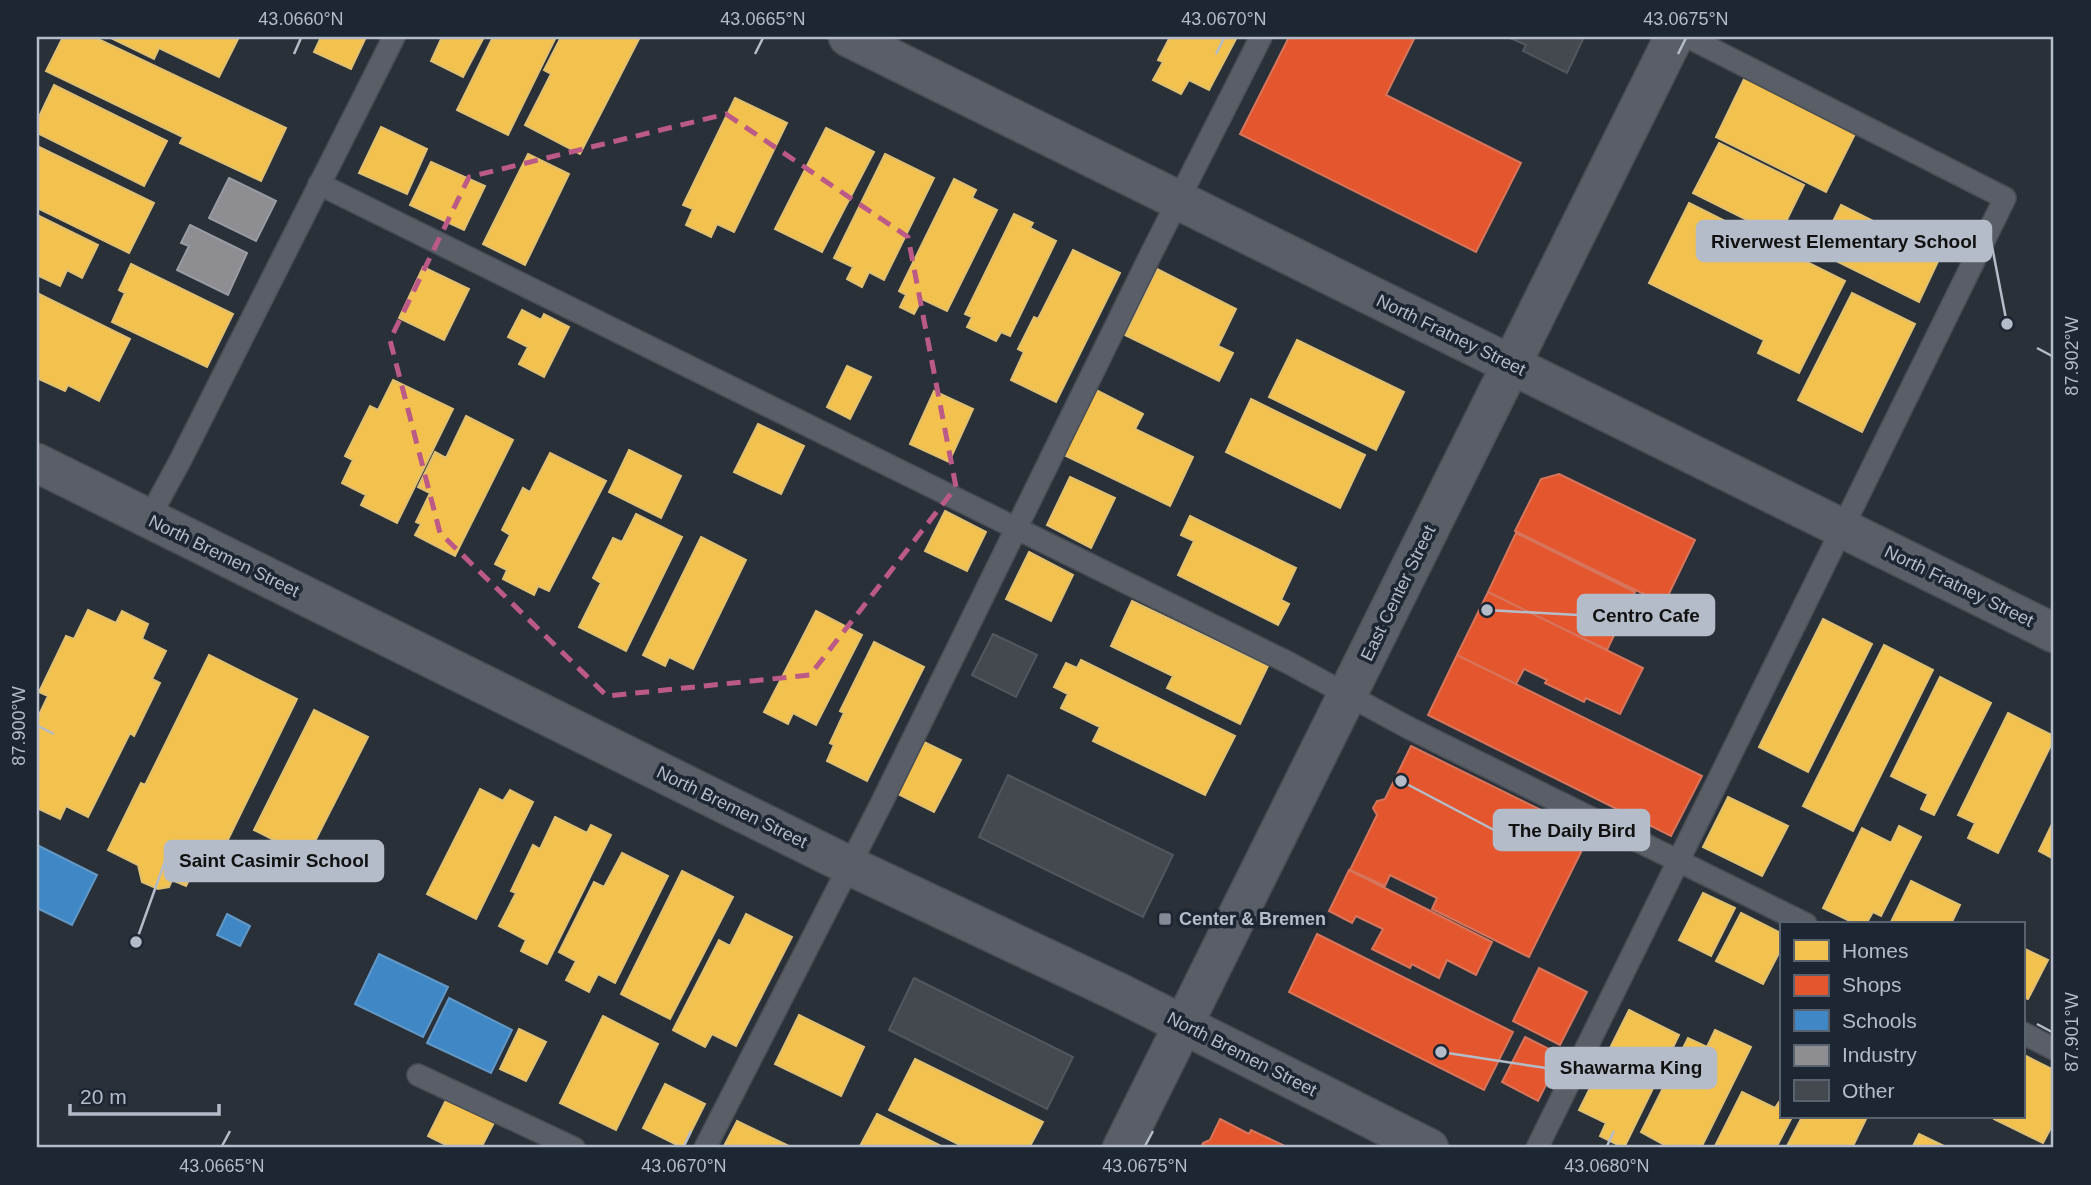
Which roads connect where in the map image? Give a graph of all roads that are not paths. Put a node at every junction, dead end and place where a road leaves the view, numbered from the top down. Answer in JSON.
{"nodes":[{"id":1,"x":394,"y":37,"type":"edge"},
{"id":2,"x":848,"y":37,"type":"edge"},
{"id":3,"x":1261,"y":37,"type":"edge"},
{"id":4,"x":1674,"y":37,"type":"edge"},
{"id":5,"x":1688,"y":37,"type":"edge"},
{"id":6,"x":319,"y":184,"type":"junction"},
{"id":7,"x":1178,"y":201,"type":"junction"},
{"id":8,"x":1512,"y":364,"type":"junction"},
{"id":9,"x":37,"y":463,"type":"edge"},
{"id":10,"x":149,"y":518,"type":"junction"},
{"id":11,"x":1842,"y":528,"type":"junction"},
{"id":12,"x":1018,"y":530,"type":"junction"},
{"id":13,"x":2054,"y":633,"type":"edge"},
{"id":14,"x":1348,"y":696,"type":"junction"},
{"id":15,"x":1679,"y":860,"type":"junction"},
{"id":16,"x":850,"y":866,"type":"junction"},
{"id":17,"x":1802,"y":922,"type":"edge"},
{"id":18,"x":1183,"y":1025,"type":"junction"},
{"id":19,"x":2024,"y":1034,"type":"edge"},
{"id":20,"x":2054,"y":1049,"type":"edge"},
{"id":21,"x":418,"y":1074,"type":"dead end"},
{"id":22,"x":574,"y":1148,"type":"edge"},
{"id":23,"x":705,"y":1148,"type":"edge"},
{"id":24,"x":1122,"y":1148,"type":"edge"},
{"id":25,"x":1429,"y":1148,"type":"edge"},
{"id":26,"x":1537,"y":1148,"type":"edge"}],
"edges":[{"from":1,"to":6,"type":"lane"},
{"from":2,"to":7,"type":"street","name":"North Fratney Street"},
{"from":3,"to":7,"type":"lane"},
{"from":4,"to":8,"type":"street","name":"East Center Street"},
{"from":5,"to":11,"type":"lane"},
{"from":6,"to":10,"type":"lane"},
{"from":6,"to":12,"type":"lane"},
{"from":7,"to":8,"type":"street","name":"North Fratney Street"},
{"from":7,"to":12,"type":"lane"},
{"from":8,"to":11,"type":"street","name":"North Fratney Street"},
{"from":8,"to":14,"type":"street","name":"East Center Street"},
{"from":9,"to":10,"type":"street","name":"North Bremen Street"},
{"from":10,"to":16,"type":"street","name":"North Bremen Street"},
{"from":11,"to":13,"type":"street","name":"North Fratney Street"},
{"from":11,"to":15,"type":"lane"},
{"from":12,"to":14,"type":"lane"},
{"from":12,"to":16,"type":"lane"},
{"from":14,"to":15,"type":"lane"},
{"from":14,"to":18,"type":"street","name":"East Center Street"},
{"from":15,"to":17,"type":"lane"},
{"from":15,"to":26,"type":"lane"},
{"from":16,"to":18,"type":"street","name":"North Bremen Street"},
{"from":16,"to":23,"type":"lane"},
{"from":18,"to":24,"type":"street","name":"East Center Street"},
{"from":18,"to":25,"type":"street","name":"North Bremen Street"},
{"from":19,"to":20,"type":"lane"},
{"from":21,"to":22,"type":"lane"}]}
